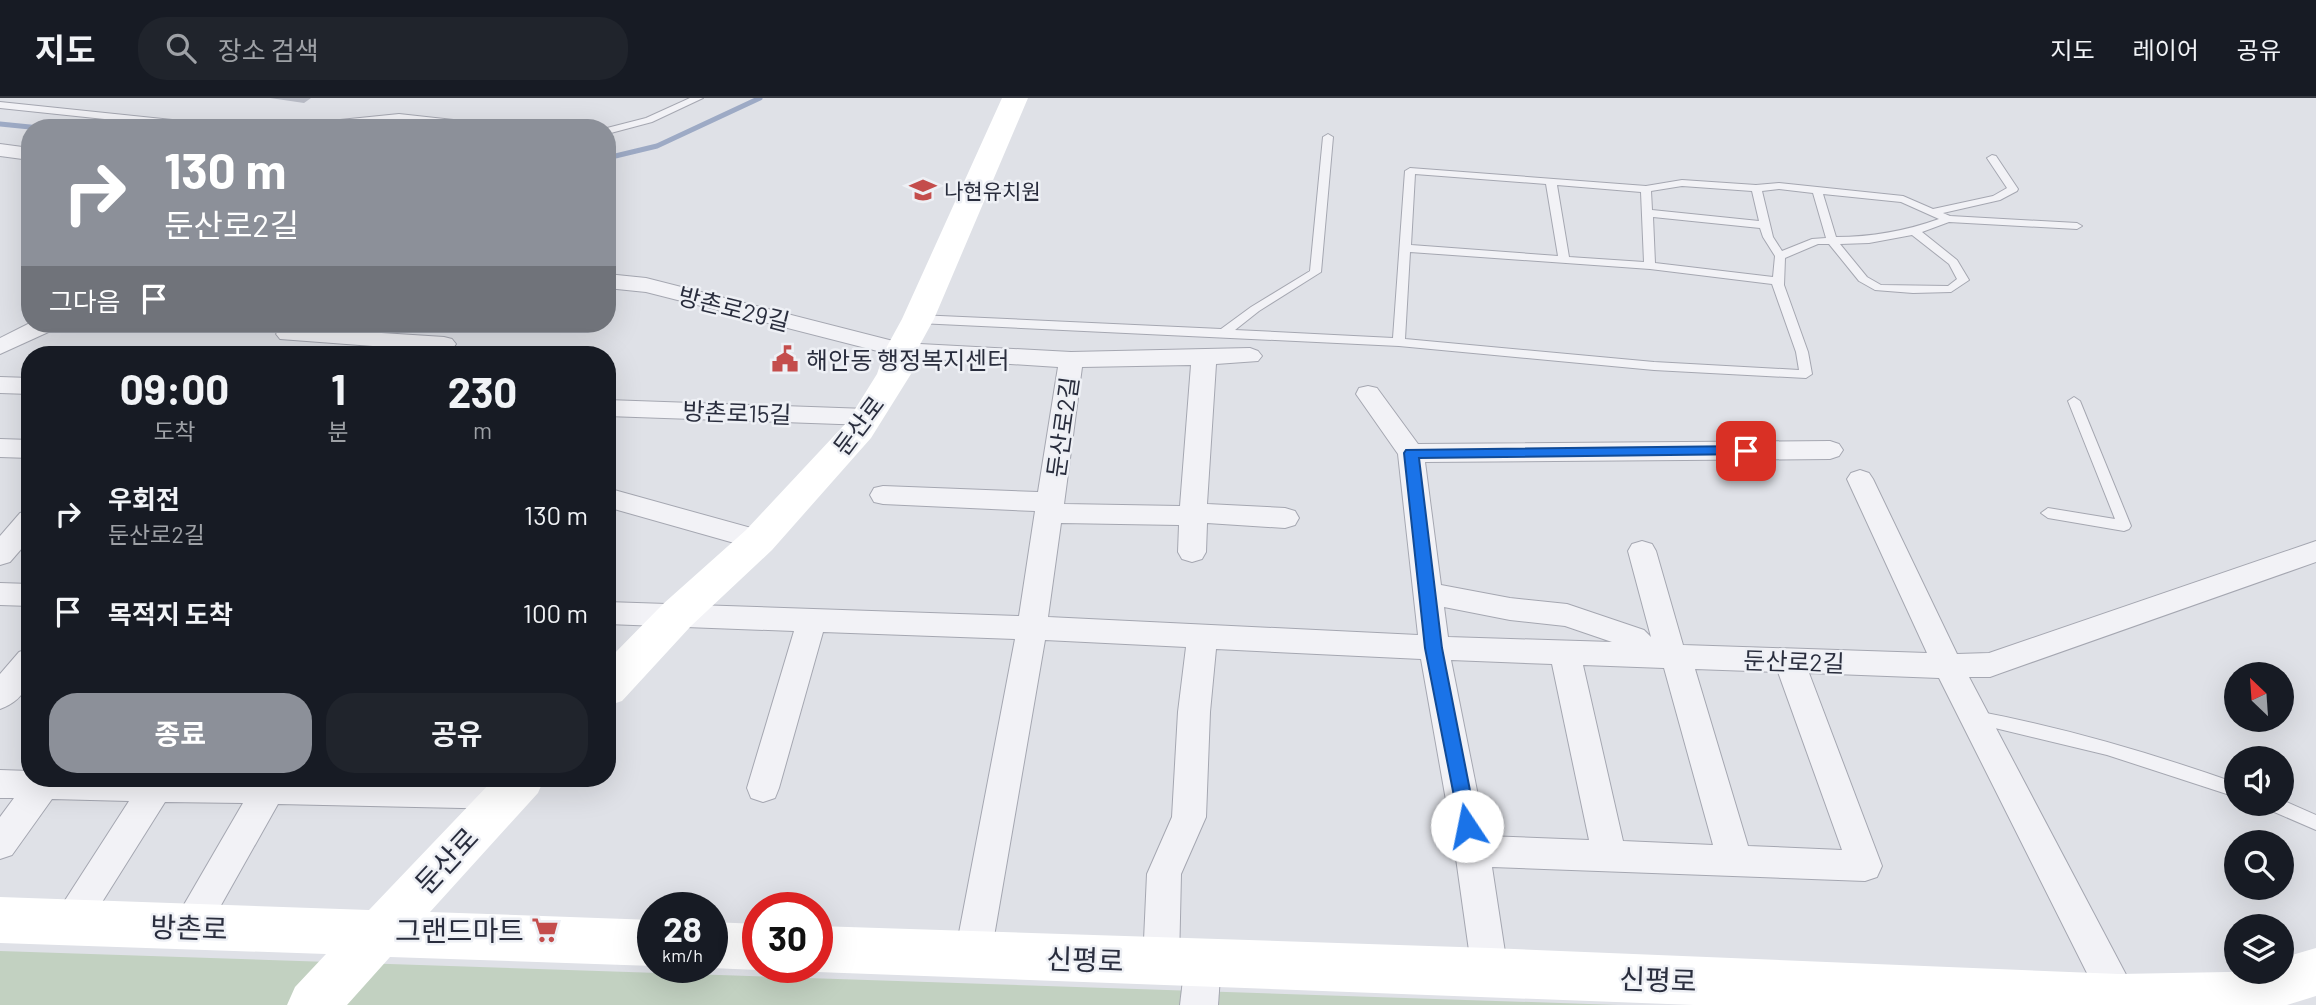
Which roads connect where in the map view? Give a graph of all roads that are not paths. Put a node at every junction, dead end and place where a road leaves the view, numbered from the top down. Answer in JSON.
{"nodes":[{"id":1,"x":698,"y":98,"type":"edge"},
{"id":2,"x":1015,"y":98,"type":"edge"},
{"id":3,"x":0,"y":105,"type":"edge"},
{"id":4,"x":134,"y":119,"type":"edge"},
{"id":5,"x":379,"y":119,"type":"edge"},
{"id":6,"x":417,"y":119,"type":"edge"},
{"id":7,"x":616,"y":129,"type":"edge"},
{"id":8,"x":1328,"y":137,"type":"dead end"},
{"id":9,"x":0,"y":150,"type":"edge"},
{"id":10,"x":21,"y":152,"type":"edge"},
{"id":11,"x":1992,"y":159,"type":"dead end"},
{"id":12,"x":1551,"y":181,"type":"junction"},
{"id":13,"x":1756,"y":188,"type":"junction"},
{"id":14,"x":1646,"y":189,"type":"junction"},
{"id":15,"x":1817,"y":190,"type":"junction"},
{"id":16,"x":1932,"y":212,"type":"junction"},
{"id":17,"x":1647,"y":213,"type":"junction"},
{"id":18,"x":1948,"y":219,"type":"junction"},
{"id":19,"x":1765,"y":225,"type":"junction"},
{"id":20,"x":2077,"y":226,"type":"dead end"},
{"id":21,"x":1914,"y":231,"type":"junction"},
{"id":22,"x":1832,"y":241,"type":"junction"},
{"id":23,"x":1405,"y":248,"type":"junction"},
{"id":24,"x":1780,"y":256,"type":"junction"},
{"id":25,"x":1564,"y":259,"type":"junction"},
{"id":26,"x":1650,"y":266,"type":"junction"},
{"id":27,"x":1778,"y":281,"type":"junction"},
{"id":28,"x":616,"y":282,"type":"edge"},
{"id":29,"x":918,"y":319,"type":"junction"},
{"id":30,"x":1226,"y":332,"type":"junction"},
{"id":31,"x":29,"y":333,"type":"edge"},
{"id":32,"x":333,"y":333,"type":"edge"},
{"id":33,"x":1399,"y":342,"type":"junction"},
{"id":34,"x":442,"y":346,"type":"edge"},
{"id":35,"x":0,"y":347,"type":"edge"},
{"id":36,"x":901,"y":350,"type":"junction"},
{"id":37,"x":1250,"y":356,"type":"dead end"},
{"id":38,"x":1205,"y":358,"type":"junction"},
{"id":39,"x":1071,"y":360,"type":"junction"},
{"id":40,"x":0,"y":384,"type":"edge"},
{"id":41,"x":21,"y":385,"type":"edge"},
{"id":42,"x":1368,"y":394,"type":"dead end"},
{"id":43,"x":2074,"y":401,"type":"dead end"},
{"id":44,"x":616,"y":408,"type":"edge"},
{"id":45,"x":867,"y":417,"type":"junction"},
{"id":46,"x":0,"y":448,"type":"edge"},
{"id":47,"x":21,"y":449,"type":"edge"},
{"id":48,"x":1830,"y":450,"type":"dead end"},
{"id":49,"x":1411,"y":453,"type":"junction"},
{"id":50,"x":1860,"y":480,"type":"dead end"},
{"id":51,"x":883,"y":495,"type":"dead end"},
{"id":52,"x":616,"y":500,"type":"edge"},
{"id":53,"x":1050,"y":507,"type":"junction"},
{"id":54,"x":2048,"y":513,"type":"dead end"},
{"id":55,"x":1193,"y":515,"type":"junction"},
{"id":56,"x":1285,"y":518,"type":"dead end"},
{"id":57,"x":21,"y":530,"type":"edge"},
{"id":58,"x":759,"y":540,"type":"junction"},
{"id":59,"x":1642,"y":551,"type":"dead end"},
{"id":60,"x":2316,"y":551,"type":"edge"},
{"id":61,"x":1192,"y":552,"type":"dead end"},
{"id":62,"x":0,"y":555,"type":"edge"},
{"id":63,"x":1427,"y":593,"type":"junction"},
{"id":64,"x":0,"y":594,"type":"edge"},
{"id":65,"x":21,"y":595,"type":"edge"},
{"id":66,"x":616,"y":613,"type":"edge"},
{"id":67,"x":677,"y":615,"type":"junction"},
{"id":68,"x":812,"y":620,"type":"junction"},
{"id":69,"x":1032,"y":628,"type":"junction"},
{"id":70,"x":1202,"y":636,"type":"junction"},
{"id":71,"x":1434,"y":648,"type":"junction"},
{"id":72,"x":1565,"y":653,"type":"junction"},
{"id":73,"x":1666,"y":656,"type":"junction"},
{"id":74,"x":1789,"y":661,"type":"junction"},
{"id":75,"x":1948,"y":666,"type":"junction"},
{"id":76,"x":21,"y":671,"type":"edge"},
{"id":77,"x":616,"y":679,"type":"edge"},
{"id":78,"x":0,"y":696,"type":"edge"},
{"id":79,"x":1974,"y":716,"type":"junction"},
{"id":80,"x":21,"y":783,"type":"edge"},
{"id":81,"x":0,"y":784,"type":"edge"},
{"id":82,"x":2224,"y":786,"type":"edge"},
{"id":83,"x":41,"y":787,"type":"edge"},
{"id":84,"x":157,"y":787,"type":"edge"},
{"id":85,"x":270,"y":787,"type":"edge"},
{"id":86,"x":515,"y":787,"type":"edge"},
{"id":87,"x":764,"y":788,"type":"dead end"},
{"id":88,"x":2294,"y":813,"type":"edge"},
{"id":89,"x":2316,"y":823,"type":"edge"},
{"id":90,"x":0,"y":844,"type":"edge"},
{"id":91,"x":1472,"y":852,"type":"junction"},
{"id":92,"x":1609,"y":856,"type":"junction"},
{"id":93,"x":1735,"y":861,"type":"junction"},
{"id":94,"x":0,"y":920,"type":"edge"},
{"id":95,"x":69,"y":922,"type":"junction"},
{"id":96,"x":189,"y":927,"type":"junction"},
{"id":97,"x":377,"y":933,"type":"junction"},
{"id":98,"x":637,"y":942,"type":"edge"},
{"id":99,"x":833,"y":950,"type":"edge"},
{"id":100,"x":973,"y":954,"type":"junction"},
{"id":101,"x":2316,"y":971,"type":"edge"},
{"id":102,"x":1490,"y":972,"type":"junction"},
{"id":103,"x":1187,"y":977,"type":"edge"},
{"id":104,"x":2119,"y":999,"type":"junction"},
{"id":105,"x":313,"y":1005,"type":"edge"}],
"edges":[{"from":1,"to":7,"type":"lane"},
{"from":2,"to":29,"type":"street","name":"둔산로"},
{"from":3,"to":4,"type":"lane"},
{"from":5,"to":6,"type":"lane"},
{"from":8,"to":30,"type":"lane"},
{"from":9,"to":10,"type":"street"},
{"from":11,"to":16,"type":"lane"},
{"from":12,"to":14,"type":"lane"},
{"from":12,"to":23,"type":"lane"},
{"from":12,"to":25,"type":"lane"},
{"from":13,"to":14,"type":"lane"},
{"from":13,"to":15,"type":"lane"},
{"from":13,"to":19,"type":"lane"},
{"from":14,"to":17,"type":"lane"},
{"from":15,"to":16,"type":"lane"},
{"from":15,"to":22,"type":"lane"},
{"from":16,"to":18,"type":"lane"},
{"from":17,"to":19,"type":"lane"},
{"from":17,"to":26,"type":"lane"},
{"from":18,"to":20,"type":"lane"},
{"from":18,"to":21,"type":"lane"},
{"from":19,"to":24,"type":"lane"},
{"from":21,"to":22,"type":"lane"},
{"from":21,"to":22,"type":"lane"},
{"from":22,"to":24,"type":"lane"},
{"from":23,"to":25,"type":"lane"},
{"from":23,"to":33,"type":"lane"},
{"from":24,"to":27,"type":"lane"},
{"from":25,"to":26,"type":"lane"},
{"from":26,"to":27,"type":"lane"},
{"from":27,"to":33,"type":"lane"},
{"from":28,"to":36,"type":"street","name":"방촌로29길"},
{"from":29,"to":30,"type":"lane"},
{"from":29,"to":36,"type":"street","name":"둔산로"},
{"from":30,"to":33,"type":"lane"},
{"from":31,"to":35,"type":"street"},
{"from":32,"to":34,"type":"street"},
{"from":36,"to":39,"type":"street","name":"방촌로29길"},
{"from":36,"to":45,"type":"street","name":"둔산로"},
{"from":37,"to":38,"type":"street","name":"둔산로2길"},
{"from":38,"to":39,"type":"street","name":"둔산로2길"},
{"from":38,"to":55,"type":"street"},
{"from":39,"to":53,"type":"street","name":"둔산로2길"},
{"from":40,"to":41,"type":"street"},
{"from":42,"to":49,"type":"street"},
{"from":43,"to":54,"type":"lane"},
{"from":44,"to":45,"type":"street","name":"방촌로15길"},
{"from":45,"to":58,"type":"street","name":"둔산로"},
{"from":46,"to":47,"type":"street"},
{"from":48,"to":49,"type":"street"},
{"from":49,"to":63,"type":"street"},
{"from":50,"to":75,"type":"street"},
{"from":51,"to":53,"type":"street"},
{"from":52,"to":58,"type":"street"},
{"from":53,"to":55,"type":"street"},
{"from":53,"to":69,"type":"street","name":"둔산로2길"},
{"from":55,"to":56,"type":"street"},
{"from":55,"to":61,"type":"street"},
{"from":57,"to":62,"type":"street"},
{"from":58,"to":67,"type":"street","name":"둔산로"},
{"from":59,"to":73,"type":"street"},
{"from":60,"to":75,"type":"street","name":"둔산로2길"},
{"from":63,"to":71,"type":"street"},
{"from":63,"to":73,"type":"street"},
{"from":64,"to":65,"type":"street"},
{"from":66,"to":67,"type":"street","name":"둔산로2길"},
{"from":67,"to":68,"type":"street","name":"둔산로2길"},
{"from":67,"to":77,"type":"street","name":"둔산로"},
{"from":68,"to":69,"type":"street","name":"둔산로2길"},
{"from":68,"to":87,"type":"street"},
{"from":69,"to":70,"type":"street","name":"둔산로2길"},
{"from":69,"to":100,"type":"street","name":"둔산로2길"},
{"from":70,"to":71,"type":"street","name":"둔산로2길"},
{"from":70,"to":103,"type":"street"},
{"from":71,"to":72,"type":"street","name":"둔산로2길"},
{"from":71,"to":91,"type":"street"},
{"from":72,"to":73,"type":"street","name":"둔산로2길"},
{"from":72,"to":92,"type":"street"},
{"from":73,"to":74,"type":"street","name":"둔산로2길"},
{"from":73,"to":93,"type":"street"},
{"from":74,"to":75,"type":"street","name":"둔산로2길"},
{"from":74,"to":93,"type":"street"},
{"from":75,"to":79,"type":"street"},
{"from":76,"to":78,"type":"street"},
{"from":79,"to":82,"type":"lane"},
{"from":79,"to":104,"type":"street"},
{"from":80,"to":81,"type":"street"},
{"from":83,"to":90,"type":"street"},
{"from":84,"to":95,"type":"street"},
{"from":85,"to":96,"type":"street"},
{"from":86,"to":97,"type":"street","name":"둔산로"},
{"from":88,"to":89,"type":"lane"},
{"from":91,"to":92,"type":"street"},
{"from":91,"to":102,"type":"street"},
{"from":92,"to":93,"type":"street"},
{"from":94,"to":95,"type":"street","name":"방촌로"},
{"from":95,"to":96,"type":"street","name":"방촌로"},
{"from":96,"to":97,"type":"street","name":"방촌로"},
{"from":97,"to":98,"type":"street"},
{"from":97,"to":105,"type":"street","name":"둔산로"},
{"from":99,"to":100,"type":"street","name":"신평로"},
{"from":100,"to":103,"type":"street","name":"신평로"},
{"from":101,"to":104,"type":"street","name":"신평로"},
{"from":102,"to":103,"type":"street","name":"신평로"},
{"from":102,"to":104,"type":"street","name":"신평로"}]}
